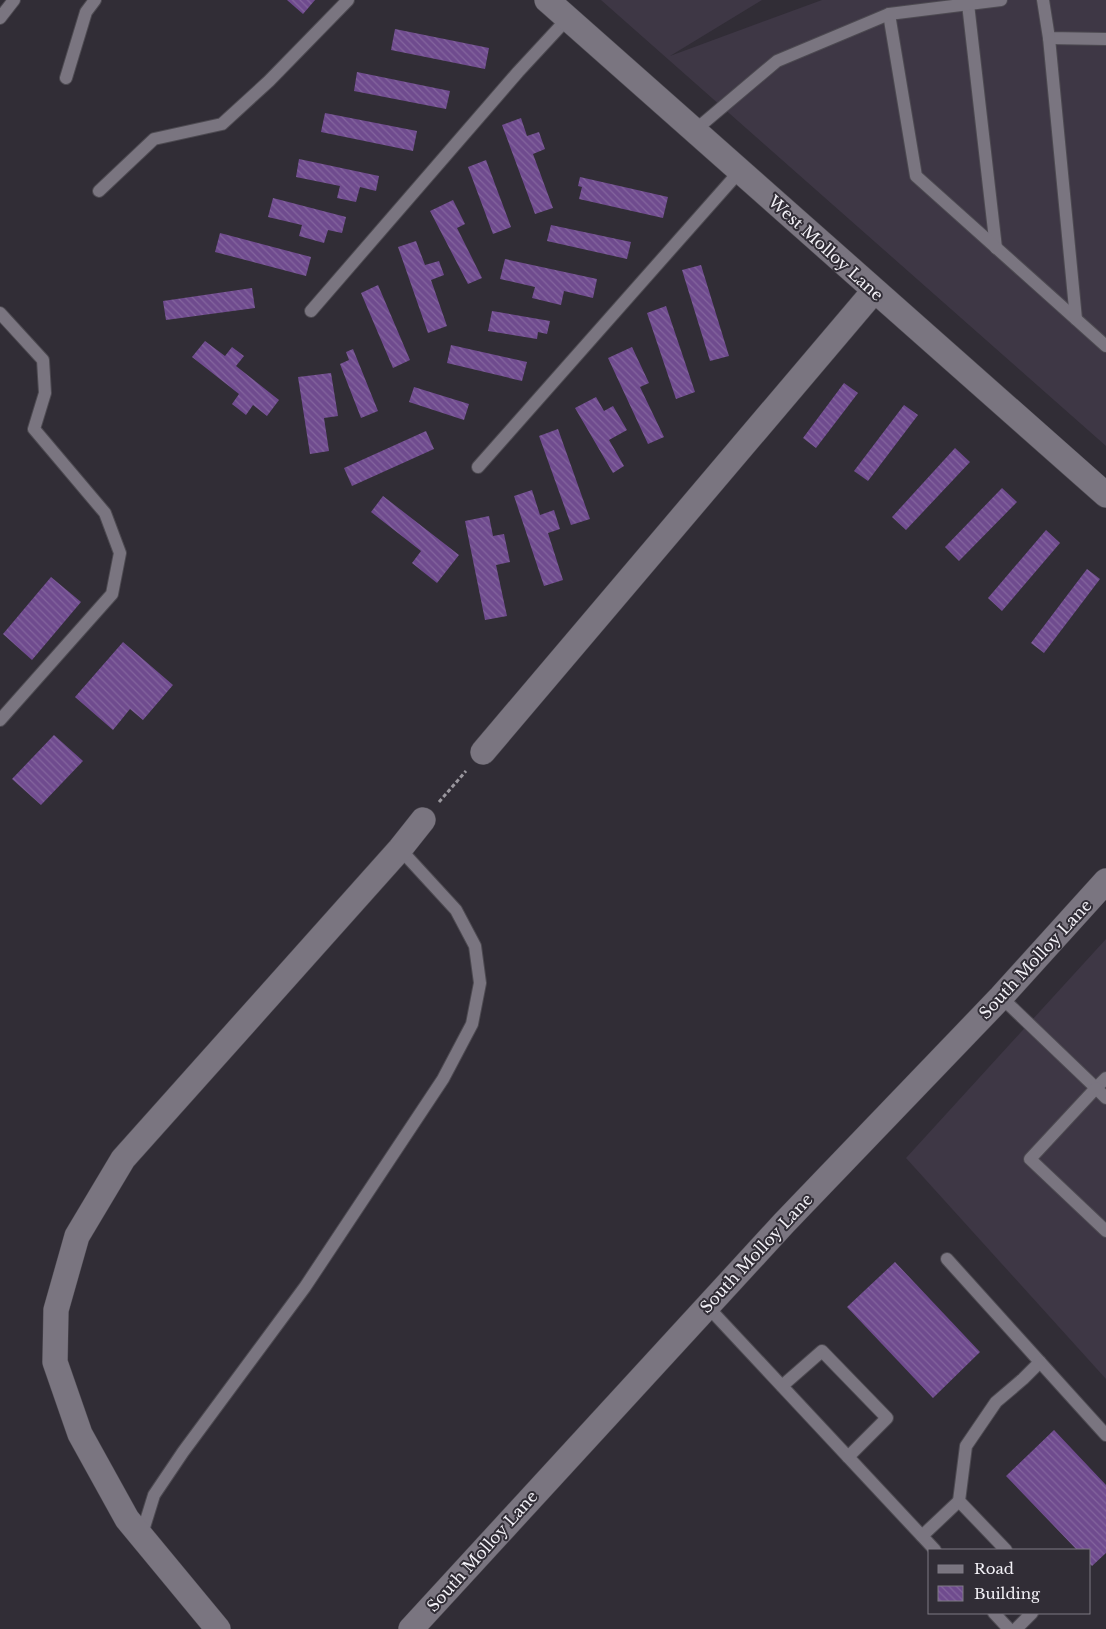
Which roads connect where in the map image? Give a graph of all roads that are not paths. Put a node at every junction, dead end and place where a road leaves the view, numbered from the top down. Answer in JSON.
{"nodes":[{"id":1,"x":14,"y":0,"type":"edge"},
{"id":2,"x":95,"y":0,"type":"edge"},
{"id":3,"x":348,"y":0,"type":"edge"},
{"id":4,"x":547,"y":0,"type":"edge"},
{"id":5,"x":1001,"y":0,"type":"edge"},
{"id":6,"x":1043,"y":0,"type":"edge"},
{"id":7,"x":968,"y":4,"type":"junction"},
{"id":8,"x":889,"y":14,"type":"junction"},
{"id":9,"x":0,"y":18,"type":"edge"},
{"id":10,"x":568,"y":18,"type":"junction"},
{"id":11,"x":1049,"y":38,"type":"junction"},
{"id":12,"x":1106,"y":39,"type":"edge"},
{"id":13,"x":66,"y":78,"type":"dead end"},
{"id":14,"x":694,"y":131,"type":"junction"},
{"id":15,"x":739,"y":172,"type":"junction"},
{"id":16,"x":99,"y":191,"type":"dead end"},
{"id":17,"x":996,"y":248,"type":"junction"},
{"id":18,"x":874,"y":291,"type":"junction"},
{"id":19,"x":311,"y":310,"type":"dead end"},
{"id":20,"x":0,"y":313,"type":"edge"},
{"id":21,"x":1076,"y":319,"type":"junction"},
{"id":22,"x":1106,"y":346,"type":"edge"},
{"id":23,"x":478,"y":467,"type":"dead end"},
{"id":24,"x":1106,"y":495,"type":"edge"},
{"id":25,"x":0,"y":720,"type":"edge"},
{"id":26,"x":483,"y":752,"type":"road end"},
{"id":27,"x":423,"y":820,"type":"road end"},
{"id":28,"x":400,"y":850,"type":"junction"},
{"id":29,"x":1106,"y":882,"type":"edge"},
{"id":30,"x":1001,"y":997,"type":"junction"},
{"id":31,"x":1106,"y":1078,"type":"edge"},
{"id":32,"x":1096,"y":1088,"type":"junction"},
{"id":33,"x":1106,"y":1098,"type":"edge"},
{"id":34,"x":1106,"y":1231,"type":"edge"},
{"id":35,"x":947,"y":1259,"type":"dead end"},
{"id":36,"x":708,"y":1306,"type":"junction"},
{"id":37,"x":1040,"y":1362,"type":"junction"},
{"id":38,"x":782,"y":1386,"type":"junction"},
{"id":39,"x":1106,"y":1435,"type":"edge"},
{"id":40,"x":848,"y":1457,"type":"junction"},
{"id":41,"x":959,"y":1501,"type":"junction"},
{"id":42,"x":922,"y":1536,"type":"junction"},
{"id":43,"x":141,"y":1537,"type":"junction"},
{"id":44,"x":934,"y":1549,"type":"edge"},
{"id":45,"x":1005,"y":1549,"type":"edge"},
{"id":46,"x":995,"y":1614,"type":"edge"},
{"id":47,"x":1031,"y":1614,"type":"edge"},
{"id":48,"x":218,"y":1629,"type":"edge"},
{"id":49,"x":411,"y":1629,"type":"edge"},
{"id":50,"x":1009,"y":1629,"type":"edge"},
{"id":51,"x":1016,"y":1629,"type":"edge"}],
"edges":[{"from":1,"to":9,"type":"lane"},
{"from":2,"to":13,"type":"lane"},
{"from":3,"to":16,"type":"lane"},
{"from":4,"to":10,"type":"street","name":"West Molloy Lane"},
{"from":5,"to":7,"type":"lane"},
{"from":6,"to":11,"type":"lane"},
{"from":7,"to":8,"type":"lane"},
{"from":7,"to":17,"type":"lane"},
{"from":8,"to":14,"type":"lane"},
{"from":8,"to":17,"type":"lane"},
{"from":10,"to":14,"type":"street","name":"West Molloy Lane"},
{"from":10,"to":19,"type":"lane"},
{"from":11,"to":12,"type":"lane"},
{"from":11,"to":21,"type":"lane"},
{"from":14,"to":15,"type":"street","name":"West Molloy Lane"},
{"from":15,"to":18,"type":"street","name":"West Molloy Lane"},
{"from":15,"to":23,"type":"lane"},
{"from":17,"to":21,"type":"lane"},
{"from":18,"to":24,"type":"street","name":"West Molloy Lane"},
{"from":18,"to":26,"type":"street"},
{"from":20,"to":25,"type":"lane"},
{"from":21,"to":22,"type":"lane"},
{"from":27,"to":28,"type":"street"},
{"from":28,"to":43,"type":"lane"},
{"from":28,"to":43,"type":"street"},
{"from":29,"to":30,"type":"street","name":"South Molloy Lane"},
{"from":30,"to":32,"type":"lane"},
{"from":30,"to":36,"type":"street","name":"South Molloy Lane"},
{"from":31,"to":32,"type":"lane"},
{"from":32,"to":33,"type":"lane"},
{"from":32,"to":34,"type":"lane"},
{"from":35,"to":37,"type":"lane"},
{"from":36,"to":38,"type":"lane"},
{"from":36,"to":49,"type":"street","name":"South Molloy Lane"},
{"from":37,"to":39,"type":"lane"},
{"from":37,"to":41,"type":"lane"},
{"from":38,"to":40,"type":"lane"},
{"from":38,"to":40,"type":"lane"},
{"from":40,"to":42,"type":"lane"},
{"from":41,"to":42,"type":"lane"},
{"from":41,"to":45,"type":"lane"},
{"from":42,"to":44,"type":"lane"},
{"from":43,"to":48,"type":"street"},
{"from":46,"to":50,"type":"lane"},
{"from":47,"to":51,"type":"lane"}]}
